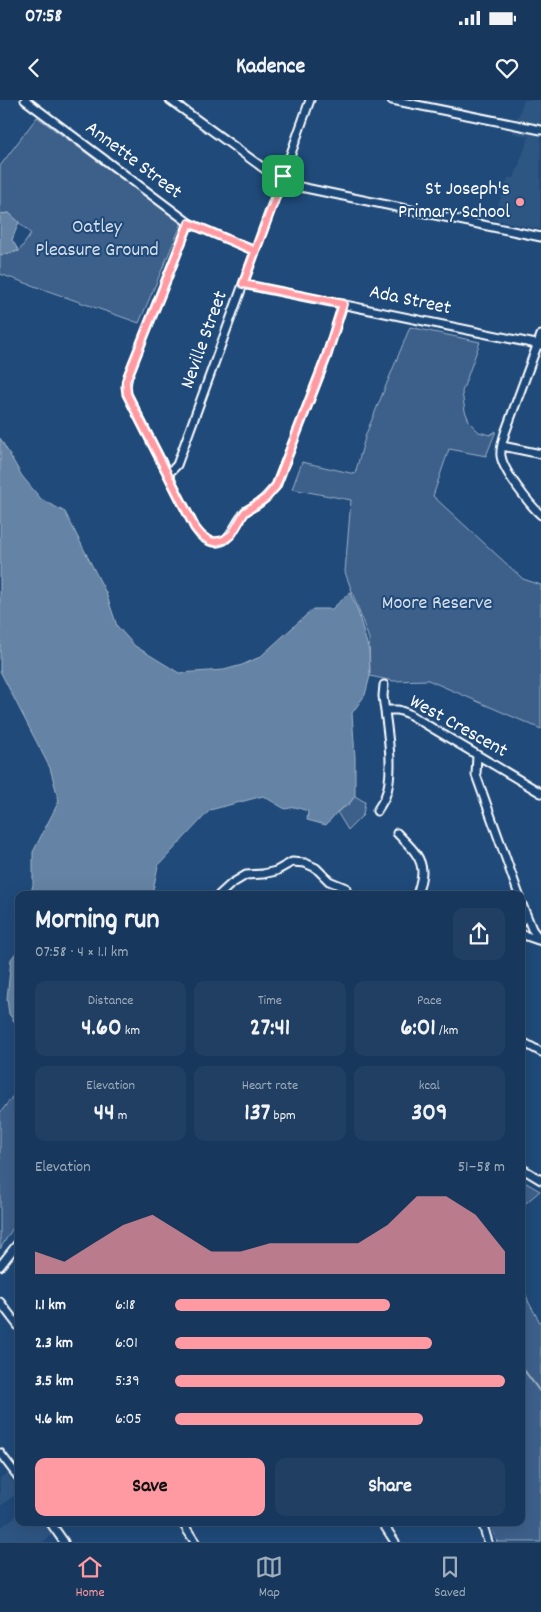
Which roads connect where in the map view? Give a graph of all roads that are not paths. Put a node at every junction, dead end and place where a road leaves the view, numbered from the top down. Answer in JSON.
{"nodes":[{"id":1,"x":25,"y":100,"type":"edge"},
{"id":2,"x":170,"y":100,"type":"edge"},
{"id":3,"x":310,"y":100,"type":"edge"},
{"id":4,"x":392,"y":100,"type":"edge"},
{"id":5,"x":541,"y":130,"type":"edge"},
{"id":6,"x":280,"y":177,"type":"junction"},
{"id":7,"x":283,"y":185,"type":"junction"},
{"id":8,"x":189,"y":223,"type":"junction"},
{"id":9,"x":541,"y":238,"type":"edge"},
{"id":10,"x":255,"y":251,"type":"junction"},
{"id":11,"x":243,"y":284,"type":"junction"},
{"id":12,"x":343,"y":304,"type":"junction"},
{"id":13,"x":541,"y":335,"type":"edge"},
{"id":14,"x":539,"y":345,"type":"edge"},
{"id":15,"x":502,"y":446,"type":"junction"},
{"id":16,"x":541,"y":454,"type":"edge"},
{"id":17,"x":168,"y":474,"type":"junction"},
{"id":18,"x":541,"y":515,"type":"edge"},
{"id":19,"x":384,"y":686,"type":"dead end"},
{"id":20,"x":384,"y":710,"type":"junction"},
{"id":21,"x":477,"y":755,"type":"junction"},
{"id":22,"x":541,"y":793,"type":"edge"},
{"id":23,"x":376,"y":811,"type":"dead end"},
{"id":24,"x":397,"y":833,"type":"dead end"},
{"id":25,"x":346,"y":888,"type":"dead end"},
{"id":26,"x":223,"y":891,"type":"edge"},
{"id":27,"x":418,"y":891,"type":"edge"},
{"id":28,"x":518,"y":891,"type":"edge"},
{"id":29,"x":526,"y":914,"type":"edge"},
{"id":30,"x":525,"y":935,"type":"edge"},
{"id":31,"x":541,"y":941,"type":"edge"},
{"id":32,"x":525,"y":1043,"type":"edge"},
{"id":33,"x":541,"y":1052,"type":"edge"},
{"id":34,"x":525,"y":1170,"type":"edge"},
{"id":35,"x":541,"y":1180,"type":"edge"},
{"id":36,"x":15,"y":1247,"type":"edge"},
{"id":37,"x":0,"y":1266,"type":"edge"},
{"id":38,"x":0,"y":1302,"type":"edge"},
{"id":39,"x":15,"y":1322,"type":"edge"},
{"id":40,"x":0,"y":1453,"type":"edge"},
{"id":41,"x":15,"y":1473,"type":"edge"},
{"id":42,"x":53,"y":1526,"type":"edge"},
{"id":43,"x":185,"y":1526,"type":"edge"},
{"id":44,"x":385,"y":1526,"type":"edge"},
{"id":45,"x":483,"y":1526,"type":"edge"},
{"id":46,"x":64,"y":1542,"type":"edge"},
{"id":47,"x":195,"y":1542,"type":"edge"},
{"id":48,"x":395,"y":1542,"type":"edge"},
{"id":49,"x":488,"y":1542,"type":"edge"}],
"edges":[{"from":1,"to":8,"type":"street","name":"Annette Street"},
{"from":2,"to":6,"type":"street"},
{"from":3,"to":6,"type":"street"},
{"from":4,"to":5,"type":"street"},
{"from":6,"to":7,"type":"street"},
{"from":7,"to":9,"type":"street"},
{"from":7,"to":10,"type":"street","name":"Neville Street"},
{"from":8,"to":10,"type":"street","name":"Annette Street"},
{"from":8,"to":17,"type":"street"},
{"from":10,"to":11,"type":"street","name":"Neville Street"},
{"from":11,"to":12,"type":"street","name":"Ada Street"},
{"from":11,"to":17,"type":"street","name":"Neville Street"},
{"from":12,"to":14,"type":"street","name":"Ada Street"},
{"from":12,"to":17,"type":"street"},
{"from":13,"to":14,"type":"street"},
{"from":14,"to":15,"type":"street"},
{"from":15,"to":16,"type":"street"},
{"from":15,"to":18,"type":"street"},
{"from":19,"to":20,"type":"street"},
{"from":20,"to":21,"type":"street","name":"West Crescent"},
{"from":20,"to":23,"type":"street"},
{"from":21,"to":22,"type":"street","name":"West Crescent"},
{"from":21,"to":28,"type":"street"},
{"from":24,"to":27,"type":"street"},
{"from":25,"to":26,"type":"street"},
{"from":29,"to":31,"type":"street"},
{"from":30,"to":31,"type":"street"},
{"from":32,"to":33,"type":"street"},
{"from":34,"to":35,"type":"street"},
{"from":36,"to":37,"type":"street"},
{"from":38,"to":39,"type":"street"},
{"from":40,"to":41,"type":"street"},
{"from":42,"to":46,"type":"street"},
{"from":43,"to":47,"type":"street"},
{"from":44,"to":48,"type":"street"},
{"from":45,"to":49,"type":"street"}]}
